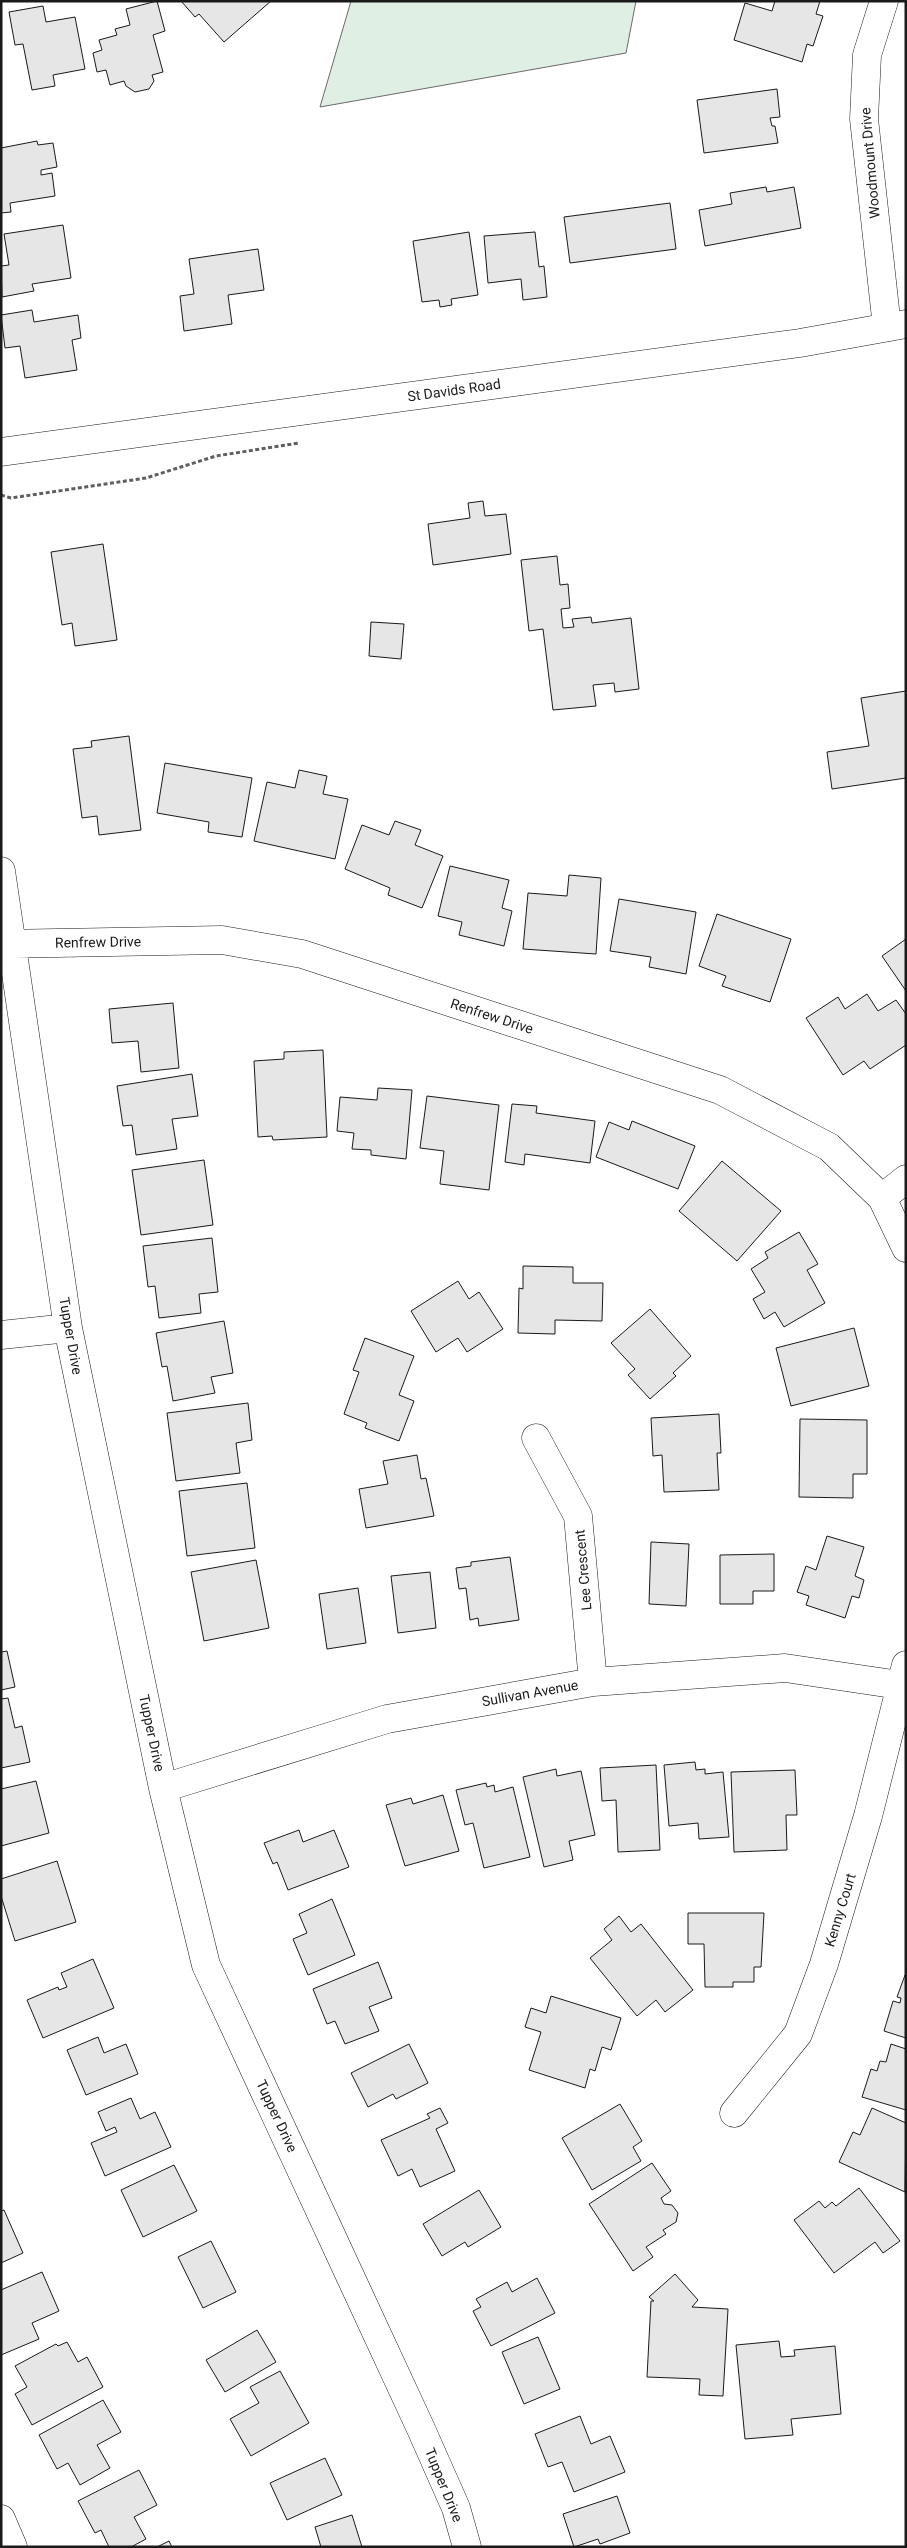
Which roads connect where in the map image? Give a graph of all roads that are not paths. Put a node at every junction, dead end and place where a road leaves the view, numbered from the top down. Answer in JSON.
{"nodes":[{"id":1,"x":884,"y":1,"type":"edge"},
{"id":2,"x":896,"y":325,"type":"edge"},
{"id":3,"x":1,"y":452,"type":"edge"},
{"id":4,"x":1,"y":870,"type":"edge"},
{"id":5,"x":7,"y":944,"type":"edge"},
{"id":6,"x":906,"y":1179,"type":"edge"},
{"id":7,"x":882,"y":1198,"type":"junction"},
{"id":8,"x":906,"y":1248,"type":"edge"},
{"id":9,"x":68,"y":1328,"type":"junction"},
{"id":10,"x":1,"y":1335,"type":"edge"},
{"id":11,"x":536,"y":1438,"type":"dead end"},
{"id":12,"x":904,"y":1679,"type":"edge"},
{"id":13,"x":593,"y":1682,"type":"junction"},
{"id":14,"x":163,"y":1788,"type":"junction"},
{"id":15,"x":734,"y":2112,"type":"dead end"},
{"id":16,"x":1,"y":2519,"type":"edge"},
{"id":17,"x":14,"y":2547,"type":"edge"},
{"id":18,"x":467,"y":2547,"type":"edge"}],
"edges":[{"from":1,"to":2,"type":"street","name":"Woodmount Drive"},
{"from":2,"to":3,"type":"street","name":"St Davids Road"},
{"from":4,"to":5,"type":"street","name":"Tupper Drive"},
{"from":5,"to":7,"type":"street","name":"Renfrew Drive"},
{"from":5,"to":9,"type":"street","name":"Tupper Drive"},
{"from":6,"to":7,"type":"street"},
{"from":7,"to":8,"type":"street","name":"Renfrew Drive"},
{"from":9,"to":10,"type":"street"},
{"from":9,"to":14,"type":"street","name":"Tupper Drive"},
{"from":11,"to":13,"type":"street","name":"Lee Crescent"},
{"from":12,"to":13,"type":"street","name":"Sullivan Avenue"},
{"from":12,"to":15,"type":"street","name":"Kenny Court"},
{"from":13,"to":14,"type":"street","name":"Sullivan Avenue"},
{"from":14,"to":18,"type":"street","name":"Tupper Drive"},
{"from":16,"to":17,"type":"street"}]}
